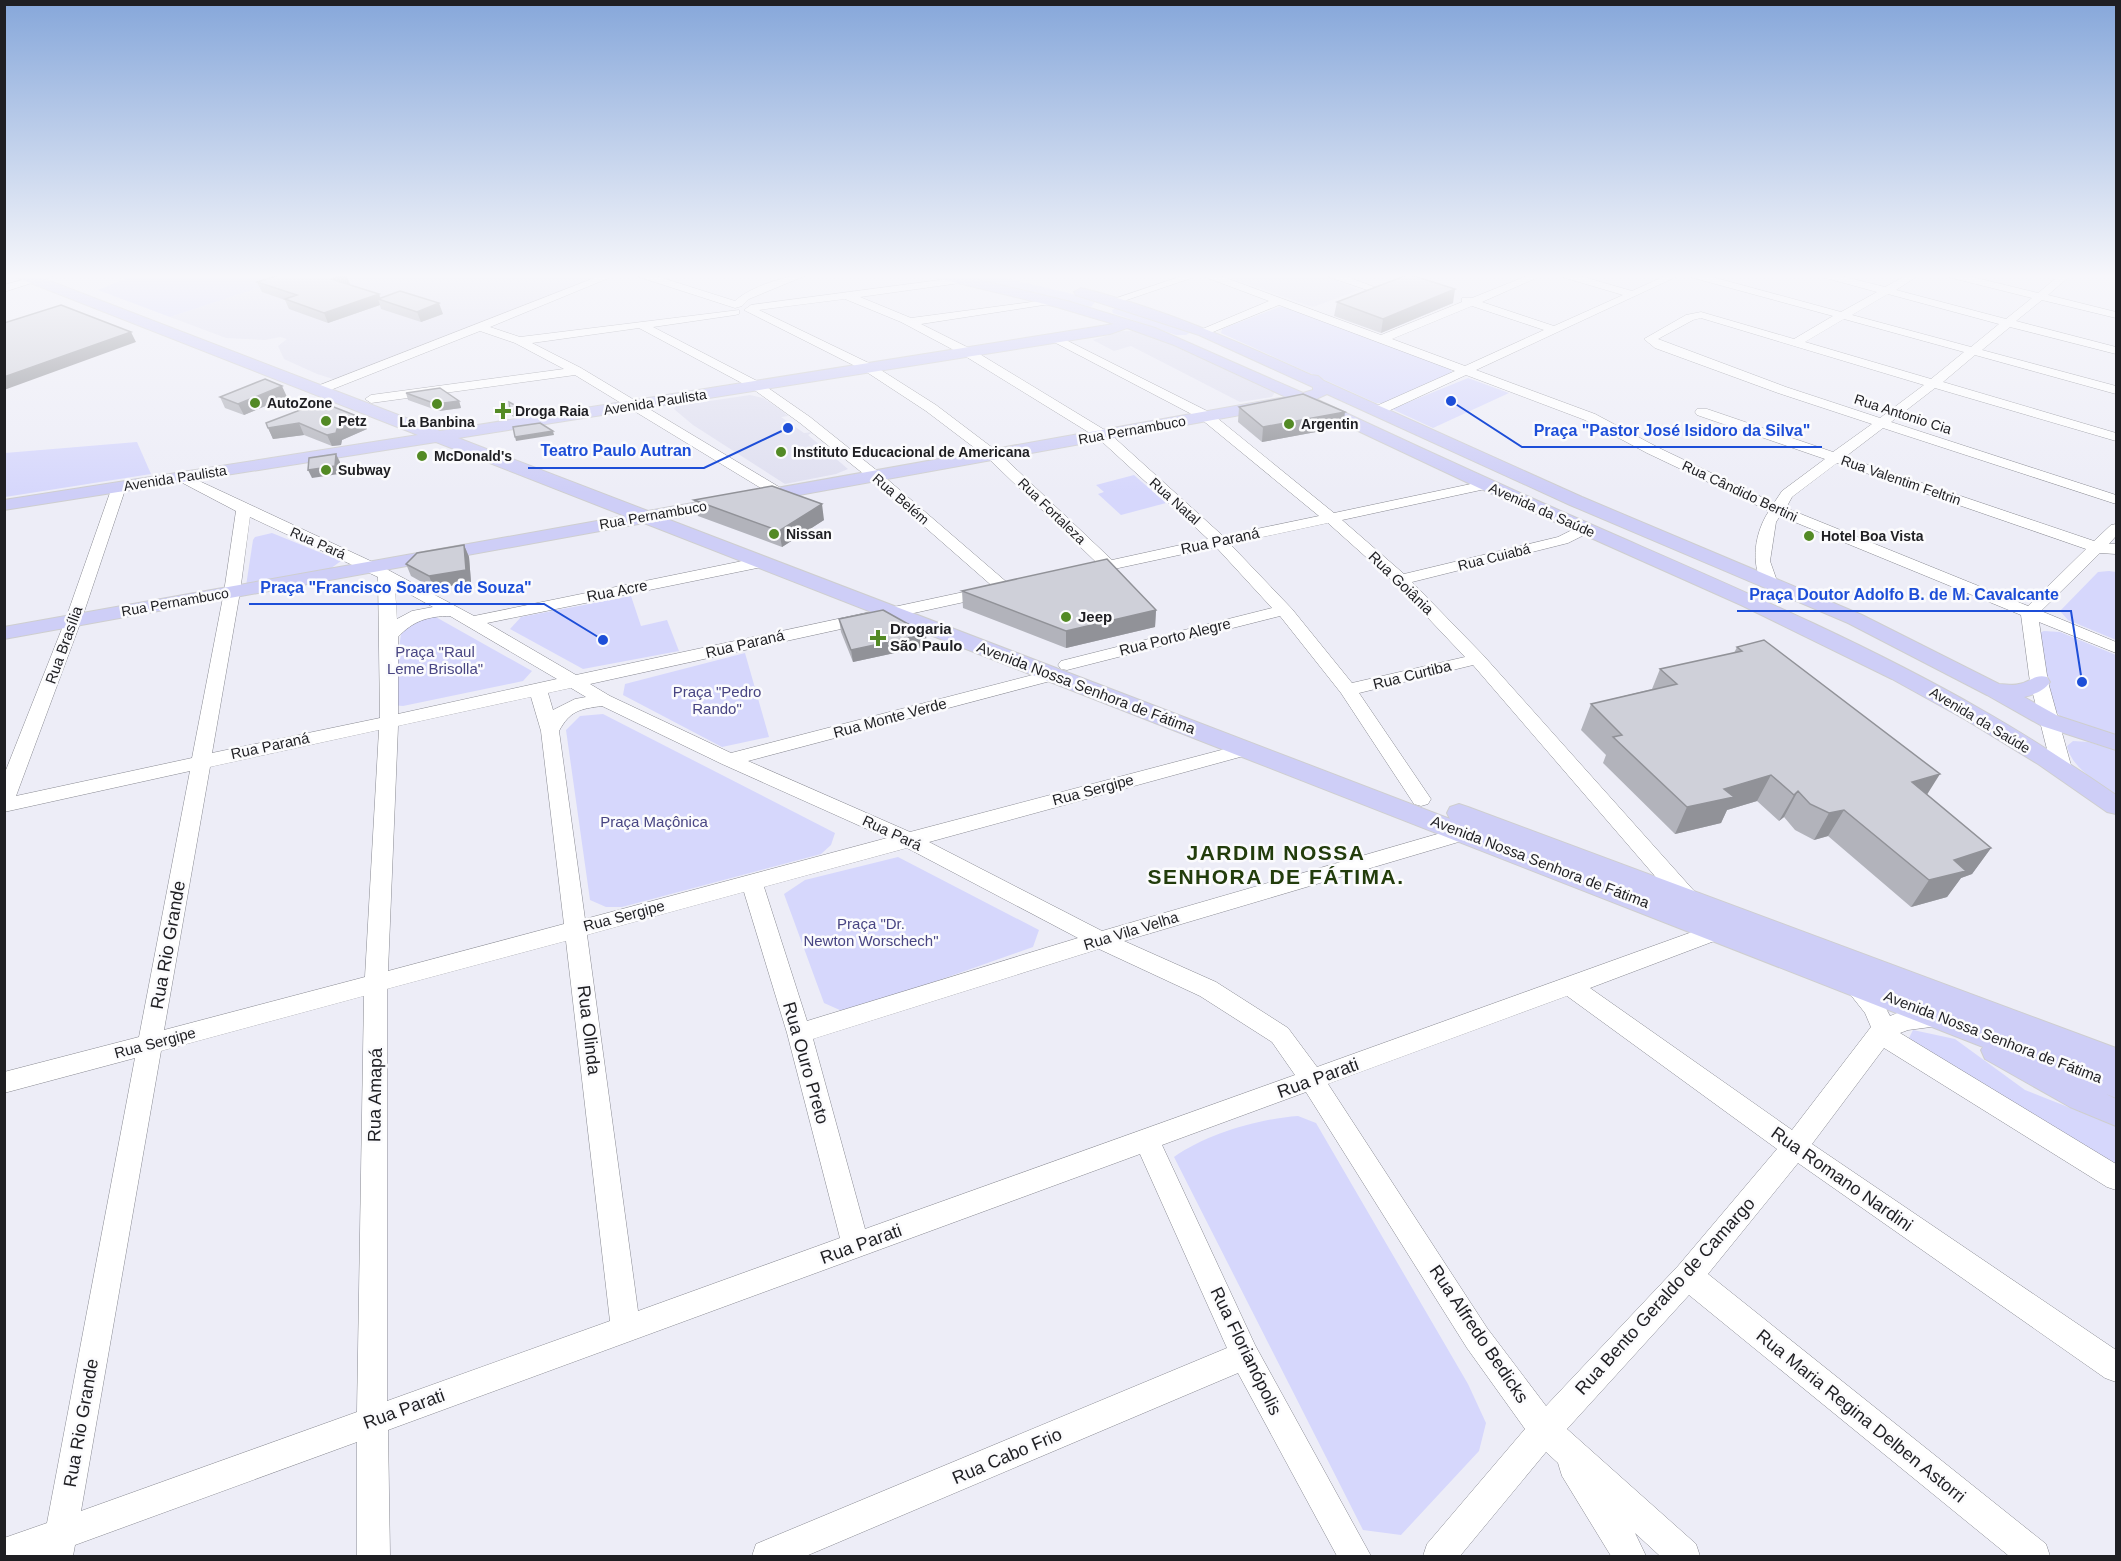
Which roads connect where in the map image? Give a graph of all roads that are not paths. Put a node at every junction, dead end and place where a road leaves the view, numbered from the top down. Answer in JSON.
{"nodes":[{"id":1,"x":224,"y":348,"type":"edge"},
{"id":2,"x":427,"y":348,"type":"edge"},
{"id":3,"x":533,"y":348,"type":"edge"},
{"id":4,"x":684,"y":348,"type":"edge"},
{"id":5,"x":827,"y":348,"type":"edge"},
{"id":6,"x":961,"y":348,"type":"edge"},
{"id":7,"x":997,"y":348,"type":"edge"},
{"id":8,"x":1073,"y":348,"type":"edge"},
{"id":9,"x":1191,"y":348,"type":"edge"},
{"id":10,"x":1241,"y":348,"type":"edge"},
{"id":11,"x":1400,"y":348,"type":"edge"},
{"id":12,"x":1517,"y":348,"type":"edge"},
{"id":13,"x":1667,"y":348,"type":"edge"},
{"id":14,"x":1816,"y":348,"type":"edge"},
{"id":15,"x":1962,"y":348,"type":"edge"},
{"id":16,"x":1977,"y":348,"type":"edge"},
{"id":17,"x":1973,"y":351,"type":"junction"},
{"id":18,"x":969,"y":352,"type":"junction"},
{"id":19,"x":869,"y":368,"type":"junction"},
{"id":20,"x":577,"y":370,"type":"junction"},
{"id":21,"x":1465,"y":372,"type":"junction"},
{"id":22,"x":1313,"y":379,"type":"junction"},
{"id":23,"x":1934,"y":383,"type":"junction"},
{"id":24,"x":757,"y":386,"type":"junction"},
{"id":25,"x":326,"y":387,"type":"junction"},
{"id":26,"x":2116,"y":390,"type":"edge"},
{"id":27,"x":371,"y":399,"type":"junction"},
{"id":28,"x":1302,"y":399,"type":"junction"},
{"id":29,"x":634,"y":405,"type":"junction"},
{"id":30,"x":1379,"y":410,"type":"junction"},
{"id":31,"x":1702,"y":412,"type":"dead end"},
{"id":32,"x":1206,"y":416,"type":"junction"},
{"id":33,"x":398,"y":420,"type":"junction"},
{"id":34,"x":1883,"y":423,"type":"junction"},
{"id":35,"x":459,"y":433,"type":"junction"},
{"id":36,"x":1102,"y":435,"type":"junction"},
{"id":37,"x":438,"y":436,"type":"junction"},
{"id":38,"x":2116,"y":437,"type":"edge"},
{"id":39,"x":364,"y":448,"type":"junction"},
{"id":40,"x":993,"y":455,"type":"junction"},
{"id":41,"x":1836,"y":457,"type":"junction"},
{"id":42,"x":875,"y":476,"type":"junction"},
{"id":43,"x":182,"y":477,"type":"junction"},
{"id":44,"x":1485,"y":485,"type":"junction"},
{"id":45,"x":119,"y":487,"type":"junction"},
{"id":46,"x":779,"y":493,"type":"junction"},
{"id":47,"x":2116,"y":500,"type":"edge"},
{"id":48,"x":1576,"y":501,"type":"junction"},
{"id":49,"x":4,"y":505,"type":"edge"},
{"id":50,"x":1593,"y":508,"type":"junction"},
{"id":51,"x":244,"y":509,"type":"junction"},
{"id":52,"x":1776,"y":509,"type":"junction"},
{"id":53,"x":669,"y":513,"type":"junction"},
{"id":54,"x":645,"y":517,"type":"junction"},
{"id":55,"x":1330,"y":517,"type":"junction"},
{"id":56,"x":2116,"y":528,"type":"edge"},
{"id":57,"x":1586,"y":529,"type":"junction"},
{"id":58,"x":1219,"y":541,"type":"junction"},
{"id":59,"x":2099,"y":548,"type":"junction"},
{"id":60,"x":2116,"y":549,"type":"edge"},
{"id":61,"x":2116,"y":559,"type":"edge"},
{"id":62,"x":1762,"y":561,"type":"junction"},
{"id":63,"x":762,"y":562,"type":"junction"},
{"id":64,"x":1108,"y":565,"type":"junction"},
{"id":65,"x":1737,"y":568,"type":"junction"},
{"id":66,"x":378,"y":571,"type":"junction"},
{"id":67,"x":1073,"y":573,"type":"edge"},
{"id":68,"x":1401,"y":579,"type":"junction"},
{"id":69,"x":1769,"y":581,"type":"junction"},
{"id":70,"x":406,"y":586,"type":"junction"},
{"id":71,"x":1010,"y":587,"type":"joint"},
{"id":72,"x":232,"y":592,"type":"junction"},
{"id":73,"x":917,"y":606,"type":"junction"},
{"id":74,"x":1283,"y":610,"type":"junction"},
{"id":75,"x":453,"y":611,"type":"junction"},
{"id":76,"x":890,"y":612,"type":"junction"},
{"id":77,"x":2030,"y":614,"type":"junction"},
{"id":78,"x":73,"y":621,"type":"junction"},
{"id":79,"x":472,"y":621,"type":"junction"},
{"id":80,"x":4,"y":633,"type":"edge"},
{"id":81,"x":391,"y":634,"type":"junction"},
{"id":82,"x":2116,"y":648,"type":"edge"},
{"id":83,"x":1477,"y":659,"type":"junction"},
{"id":84,"x":1059,"y":670,"type":"junction"},
{"id":85,"x":577,"y":682,"type":"junction"},
{"id":86,"x":2039,"y":682,"type":"junction"},
{"id":87,"x":538,"y":690,"type":"junction"},
{"id":88,"x":1348,"y":690,"type":"junction"},
{"id":89,"x":1995,"y":690,"type":"junction"},
{"id":90,"x":604,"y":699,"type":"junction"},
{"id":91,"x":390,"y":720,"type":"junction"},
{"id":92,"x":2050,"y":721,"type":"junction"},
{"id":93,"x":550,"y":731,"type":"junction"},
{"id":94,"x":2116,"y":742,"type":"edge"},
{"id":95,"x":1244,"y":750,"type":"junction"},
{"id":96,"x":729,"y":760,"type":"junction"},
{"id":97,"x":201,"y":761,"type":"junction"},
{"id":98,"x":2062,"y":770,"type":"junction"},
{"id":99,"x":1421,"y":799,"type":"junction"},
{"id":100,"x":4,"y":804,"type":"edge"},
{"id":101,"x":2116,"y":806,"type":"edge"},
{"id":102,"x":1465,"y":833,"type":"junction"},
{"id":103,"x":907,"y":839,"type":"junction"},
{"id":104,"x":751,"y":881,"type":"junction"},
{"id":105,"x":1687,"y":898,"type":"junction"},
{"id":106,"x":577,"y":928,"type":"junction"},
{"id":107,"x":1717,"y":931,"type":"junction"},
{"id":108,"x":1100,"y":940,"type":"junction"},
{"id":109,"x":1838,"y":954,"type":"junction"},
{"id":110,"x":1805,"y":963,"type":"junction"},
{"id":111,"x":1852,"y":982,"type":"junction"},
{"id":112,"x":376,"y":983,"type":"junction"},
{"id":113,"x":1570,"y":986,"type":"junction"},
{"id":114,"x":1946,"y":1019,"type":"junction"},
{"id":115,"x":1882,"y":1031,"type":"junction"},
{"id":116,"x":799,"y":1033,"type":"junction"},
{"id":117,"x":151,"y":1044,"type":"junction"},
{"id":118,"x":2116,"y":1061,"type":"edge"},
{"id":119,"x":1312,"y":1080,"type":"junction"},
{"id":120,"x":4,"y":1083,"type":"edge"},
{"id":121,"x":2116,"y":1085,"type":"edge"},
{"id":122,"x":2116,"y":1113,"type":"edge"},
{"id":123,"x":1147,"y":1140,"type":"junction"},
{"id":124,"x":1795,"y":1147,"type":"junction"},
{"id":125,"x":2116,"y":1178,"type":"edge"},
{"id":126,"x":856,"y":1245,"type":"junction"},
{"id":127,"x":1688,"y":1276,"type":"junction"},
{"id":128,"x":626,"y":1329,"type":"junction"},
{"id":129,"x":1245,"y":1355,"type":"junction"},
{"id":130,"x":2116,"y":1367,"type":"edge"},
{"id":131,"x":371,"y":1421,"type":"junction"},
{"id":132,"x":1552,"y":1436,"type":"junction"},
{"id":133,"x":59,"y":1545,"type":"edge"},
{"id":134,"x":4,"y":1555,"type":"edge"},
{"id":135,"x":374,"y":1557,"type":"edge"},
{"id":136,"x":768,"y":1557,"type":"edge"},
{"id":137,"x":1355,"y":1557,"type":"edge"},
{"id":138,"x":1438,"y":1557,"type":"edge"},
{"id":139,"x":1630,"y":1557,"type":"edge"},
{"id":140,"x":1684,"y":1557,"type":"edge"},
{"id":141,"x":2034,"y":1557,"type":"edge"}],
"edges":[{"from":1,"to":25,"type":"main road","name":"Avenida Nossa Senhora de Fátima"},
{"from":2,"to":25,"type":"street"},
{"from":3,"to":20,"type":"street"},
{"from":4,"to":24,"type":"street","name":"Rua Belém"},
{"from":5,"to":19,"type":"street","name":"Rua Fortaleza"},
{"from":6,"to":18,"type":"street","name":"Rua Natal"},
{"from":7,"to":18,"type":"main road","name":"Avenida Paulista"},
{"from":8,"to":32,"type":"street","name":"Rua Goiânia"},
{"from":9,"to":28,"type":"main road","name":"Avenida da Saúde"},
{"from":10,"to":22,"type":"main road","name":"Avenida da Saúde"},
{"from":11,"to":21,"type":"street","name":"Rua Cândido Bertini"},
{"from":12,"to":21,"type":"street"},
{"from":13,"to":34,"type":"street","name":"Rua Antonio Cia"},
{"from":14,"to":23,"type":"street"},
{"from":15,"to":17,"type":"street"},
{"from":16,"to":17,"type":"street"},
{"from":17,"to":23,"type":"street"},
{"from":17,"to":26,"type":"street"},
{"from":18,"to":19,"type":"main road","name":"Avenida Paulista"},
{"from":18,"to":36,"type":"street","name":"Rua Natal"},
{"from":19,"to":24,"type":"main road","name":"Avenida Paulista"},
{"from":19,"to":40,"type":"street","name":"Rua Fortaleza"},
{"from":20,"to":27,"type":"street"},
{"from":20,"to":29,"type":"street"},
{"from":21,"to":30,"type":"street"},
{"from":21,"to":52,"type":"street","name":"Rua Cândido Bertini"},
{"from":22,"to":28,"type":"main road"},
{"from":22,"to":30,"type":"main road","name":"Avenida da Saúde"},
{"from":23,"to":34,"type":"street"},
{"from":23,"to":38,"type":"street"},
{"from":24,"to":29,"type":"main road","name":"Avenida Paulista"},
{"from":24,"to":42,"type":"street","name":"Rua Belém"},
{"from":25,"to":27,"type":"main road","name":"Avenida Nossa Senhora de Fátima"},
{"from":25,"to":33,"type":"main road","name":"Avenida Nossa Senhora de Fátima"},
{"from":27,"to":35,"type":"main road","name":"Avenida Nossa Senhora de Fátima"},
{"from":28,"to":32,"type":"main road","name":"Rua Pernambuco"},
{"from":28,"to":44,"type":"main road","name":"Avenida da Saúde"},
{"from":29,"to":35,"type":"main road","name":"Avenida Paulista"},
{"from":29,"to":46,"type":"street"},
{"from":30,"to":48,"type":"main road","name":"Avenida da Saúde"},
{"from":31,"to":41,"type":"street","name":"Rua Valentim Feltrin"},
{"from":32,"to":36,"type":"main road","name":"Rua Pernambuco"},
{"from":32,"to":55,"type":"street","name":"Rua Goiânia"},
{"from":33,"to":37,"type":"main road","name":"Avenida Nossa Senhora de Fátima"},
{"from":33,"to":39,"type":"main road"},
{"from":34,"to":41,"type":"street"},
{"from":34,"to":47,"type":"street","name":"Rua Antonio Cia"},
{"from":35,"to":37,"type":"main road","name":"Avenida Paulista"},
{"from":35,"to":53,"type":"main road","name":"Avenida Nossa Senhora de Fátima"},
{"from":36,"to":40,"type":"main road","name":"Rua Pernambuco"},
{"from":36,"to":58,"type":"street","name":"Rua Natal"},
{"from":37,"to":39,"type":"main road","name":"Avenida Paulista"},
{"from":37,"to":54,"type":"main road","name":"Avenida Nossa Senhora de Fátima"},
{"from":39,"to":43,"type":"main road","name":"Avenida Paulista"},
{"from":40,"to":42,"type":"main road","name":"Rua Pernambuco"},
{"from":40,"to":64,"type":"street","name":"Rua Fortaleza"},
{"from":41,"to":52,"type":"street"},
{"from":41,"to":59,"type":"street","name":"Rua Valentim Feltrin"},
{"from":42,"to":46,"type":"main road","name":"Rua Pernambuco"},
{"from":42,"to":71,"type":"street","name":"Rua Belém"},
{"from":43,"to":45,"type":"main road","name":"Avenida Paulista"},
{"from":43,"to":51,"type":"street","name":"Rua Pará"},
{"from":44,"to":48,"type":"main road"},
{"from":44,"to":55,"type":"street","name":"Rua Paraná"},
{"from":44,"to":57,"type":"main road","name":"Avenida da Saúde"},
{"from":45,"to":49,"type":"main road","name":"Avenida Paulista"},
{"from":45,"to":78,"type":"street","name":"Rua Brasília"},
{"from":46,"to":53,"type":"main road","name":"Rua Pernambuco"},
{"from":48,"to":50,"type":"main road","name":"Avenida da Saúde"},
{"from":50,"to":57,"type":"main road"},
{"from":50,"to":65,"type":"main road","name":"Avenida da Saúde"},
{"from":51,"to":66,"type":"street","name":"Rua Pará"},
{"from":51,"to":72,"type":"street","name":"Rua Rio Grande"},
{"from":52,"to":62,"type":"street"},
{"from":52,"to":77,"type":"street","name":"Rua Cândido Bertini"},
{"from":53,"to":54,"type":"main road","name":"Rua Pernambuco"},
{"from":53,"to":73,"type":"main road","name":"Avenida Nossa Senhora de Fátima"},
{"from":54,"to":63,"type":"main road","name":"Avenida Nossa Senhora de Fátima"},
{"from":54,"to":66,"type":"main road","name":"Rua Pernambuco"},
{"from":55,"to":58,"type":"street","name":"Rua Paraná"},
{"from":55,"to":68,"type":"street","name":"Rua Goiânia"},
{"from":56,"to":59,"type":"street"},
{"from":57,"to":68,"type":"street","name":"Rua Cuiabá"},
{"from":57,"to":98,"type":"main road","name":"Avenida da Saúde"},
{"from":58,"to":64,"type":"street","name":"Rua Paraná"},
{"from":58,"to":74,"type":"street","name":"Rua Natal"},
{"from":59,"to":60,"type":"street","name":"Rua Valentim Feltrin"},
{"from":59,"to":61,"type":"street","name":"Rua Valentim Feltrin"},
{"from":59,"to":77,"type":"street"},
{"from":62,"to":65,"type":"street"},
{"from":62,"to":69,"type":"street"},
{"from":63,"to":76,"type":"main road","name":"Avenida Nossa Senhora de Fátima"},
{"from":63,"to":79,"type":"street","name":"Rua Acre"},
{"from":64,"to":67,"type":"street","name":"Rua Paraná"},
{"from":65,"to":69,"type":"main road","name":"Avenida da Saúde"},
{"from":66,"to":70,"type":"street","name":"Rua Pará"},
{"from":66,"to":72,"type":"main road","name":"Rua Pernambuco"},
{"from":66,"to":81,"type":"street","name":"Rua Amapá"},
{"from":68,"to":83,"type":"street","name":"Rua Goiânia"},
{"from":69,"to":89,"type":"main road","name":"Avenida da Saúde"},
{"from":70,"to":75,"type":"street","name":"Rua Pará"},
{"from":70,"to":81,"type":"street","name":"Rua Amapá"},
{"from":71,"to":73,"type":"street","name":"Rua Paraná"},
{"from":72,"to":78,"type":"main road","name":"Rua Pernambuco"},
{"from":72,"to":97,"type":"street","name":"Rua Rio Grande"},
{"from":73,"to":76,"type":"street","name":"Rua Paraná"},
{"from":73,"to":84,"type":"main road","name":"Avenida Nossa Senhora de Fátima"},
{"from":74,"to":84,"type":"street","name":"Rua Porto Alegre"},
{"from":74,"to":88,"type":"street","name":"Rua Natal"},
{"from":75,"to":79,"type":"street","name":"Rua Pará"},
{"from":75,"to":81,"type":"street"},
{"from":76,"to":84,"type":"main road","name":"Avenida Nossa Senhora de Fátima"},
{"from":76,"to":85,"type":"street","name":"Rua Paraná"},
{"from":77,"to":82,"type":"street","name":"Rua Cândido Bertini"},
{"from":77,"to":86,"type":"street"},
{"from":78,"to":80,"type":"main road","name":"Rua Pernambuco"},
{"from":78,"to":100,"type":"street","name":"Rua Brasília"},
{"from":79,"to":85,"type":"street","name":"Rua Pará"},
{"from":81,"to":91,"type":"street","name":"Rua Amapá"},
{"from":83,"to":88,"type":"street","name":"Rua Curtiba"},
{"from":83,"to":105,"type":"street","name":"Rua Goiânia"},
{"from":84,"to":95,"type":"main road","name":"Avenida Nossa Senhora de Fátima"},
{"from":84,"to":96,"type":"street","name":"Rua Monte Verde"},
{"from":84,"to":99,"type":"main road","name":"Avenida Nossa Senhora de Fátima"},
{"from":85,"to":87,"type":"street","name":"Rua Paraná"},
{"from":85,"to":90,"type":"street","name":"Rua Pará"},
{"from":86,"to":89,"type":"main road"},
{"from":86,"to":92,"type":"street"},
{"from":87,"to":91,"type":"street","name":"Rua Paraná"},
{"from":87,"to":93,"type":"street","name":"Rua Olinda"},
{"from":88,"to":99,"type":"street","name":"Rua Natal"},
{"from":89,"to":92,"type":"main road","name":"Avenida da Saúde"},
{"from":90,"to":93,"type":"street"},
{"from":90,"to":96,"type":"street","name":"Rua Pará"},
{"from":91,"to":97,"type":"street","name":"Rua Paraná"},
{"from":91,"to":112,"type":"street","name":"Rua Amapá"},
{"from":92,"to":94,"type":"main road","name":"Avenida da Saúde"},
{"from":92,"to":98,"type":"street"},
{"from":93,"to":106,"type":"street","name":"Rua Olinda"},
{"from":95,"to":102,"type":"main road","name":"Avenida Nossa Senhora de Fátima"},
{"from":95,"to":103,"type":"street","name":"Rua Sergipe"},
{"from":96,"to":103,"type":"street","name":"Rua Pará"},
{"from":97,"to":100,"type":"street","name":"Rua Paraná"},
{"from":97,"to":117,"type":"street","name":"Rua Rio Grande"},
{"from":98,"to":101,"type":"main road","name":"Avenida da Saúde"},
{"from":99,"to":105,"type":"main road","name":"Avenida Nossa Senhora de Fátima"},
{"from":102,"to":107,"type":"main road","name":"Avenida Nossa Senhora de Fátima"},
{"from":102,"to":108,"type":"street","name":"Rua Vila Velha"},
{"from":103,"to":104,"type":"street","name":"Rua Sergipe"},
{"from":103,"to":108,"type":"street","name":"Rua Pará"},
{"from":104,"to":106,"type":"street","name":"Rua Sergipe"},
{"from":104,"to":116,"type":"street","name":"Rua Ouro Preto"},
{"from":105,"to":109,"type":"main road","name":"Avenida Nossa Senhora de Fátima"},
{"from":106,"to":112,"type":"street","name":"Rua Sergipe"},
{"from":106,"to":128,"type":"street","name":"Rua Olinda"},
{"from":107,"to":110,"type":"main road","name":"Avenida Nossa Senhora de Fátima"},
{"from":107,"to":113,"type":"street","name":"Rua Parati"},
{"from":108,"to":116,"type":"street","name":"Rua Vila Velha"},
{"from":108,"to":119,"type":"street","name":"Rua Pará"},
{"from":109,"to":110,"type":"main road"},
{"from":109,"to":118,"type":"main road","name":"Avenida Nossa Senhora de Fátima"},
{"from":110,"to":111,"type":"main road","name":"Avenida Nossa Senhora de Fátima"},
{"from":111,"to":114,"type":"main road","name":"Avenida Nossa Senhora de Fátima"},
{"from":111,"to":115,"type":"street"},
{"from":112,"to":117,"type":"street","name":"Rua Sergipe"},
{"from":112,"to":131,"type":"street","name":"Rua Amapá"},
{"from":113,"to":119,"type":"street","name":"Rua Parati"},
{"from":113,"to":124,"type":"street","name":"Rua Romano Nardini"},
{"from":114,"to":115,"type":"street"},
{"from":114,"to":121,"type":"main road","name":"Avenida Nossa Senhora de Fátima"},
{"from":114,"to":122,"type":"main road"},
{"from":115,"to":124,"type":"street","name":"Rua Bento Geraldo de Camargo"},
{"from":115,"to":125,"type":"street"},
{"from":116,"to":126,"type":"street","name":"Rua Ouro Preto"},
{"from":117,"to":120,"type":"street","name":"Rua Sergipe"},
{"from":117,"to":133,"type":"street","name":"Rua Rio Grande"},
{"from":119,"to":123,"type":"street","name":"Rua Parati"},
{"from":119,"to":132,"type":"street","name":"Rua Alfredo Bedicks"},
{"from":123,"to":126,"type":"street","name":"Rua Parati"},
{"from":123,"to":129,"type":"street","name":"Rua Florianópolis"},
{"from":124,"to":127,"type":"street","name":"Rua Bento Geraldo de Camargo"},
{"from":124,"to":130,"type":"street","name":"Rua Romano Nardini"},
{"from":126,"to":128,"type":"street","name":"Rua Parati"},
{"from":127,"to":132,"type":"street","name":"Rua Bento Geraldo de Camargo"},
{"from":127,"to":141,"type":"street","name":"Rua Maria Regina Delben Astorri"},
{"from":128,"to":131,"type":"street","name":"Rua Parati"},
{"from":129,"to":136,"type":"street","name":"Rua Cabo Frio"},
{"from":129,"to":137,"type":"street","name":"Rua Florianópolis"},
{"from":131,"to":133,"type":"street","name":"Rua Parati"},
{"from":131,"to":135,"type":"street","name":"Rua Amapá"},
{"from":132,"to":138,"type":"street","name":"Rua Bento Geraldo de Camargo"},
{"from":132,"to":139,"type":"street"},
{"from":132,"to":140,"type":"street","name":"Rua Alfredo Bedicks"},
{"from":133,"to":134,"type":"street","name":"Rua Parati"}]}
